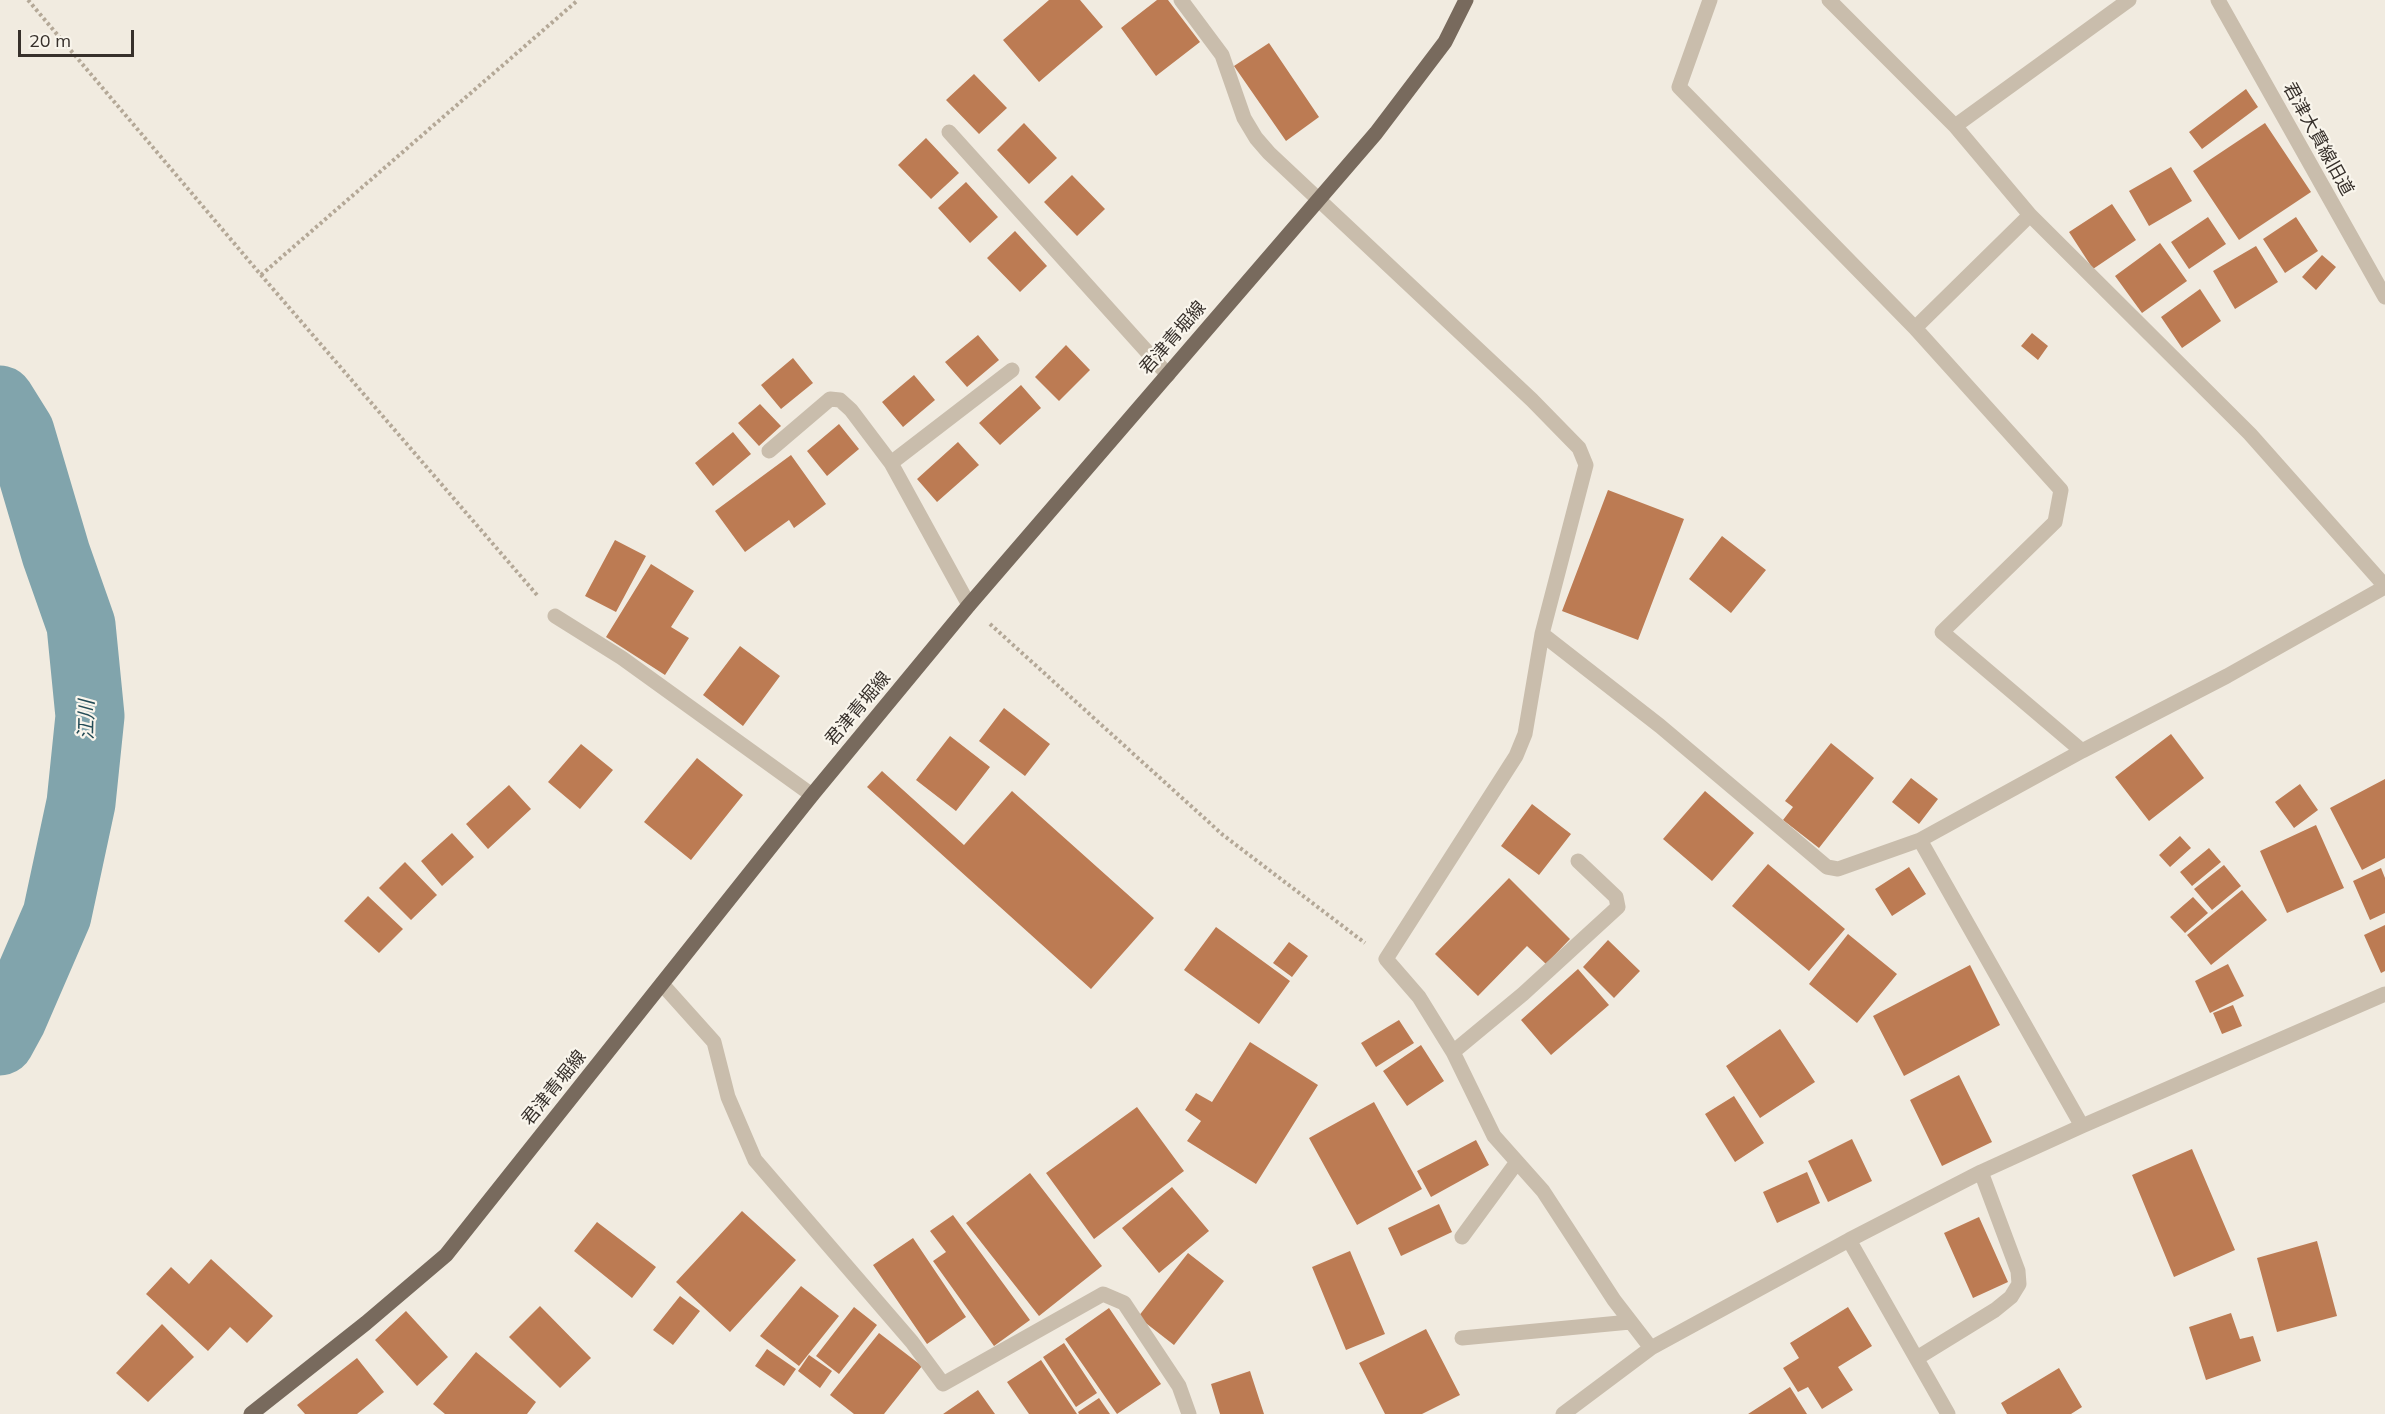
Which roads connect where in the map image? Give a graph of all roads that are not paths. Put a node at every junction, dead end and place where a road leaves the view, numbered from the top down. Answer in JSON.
{"nodes":[{"id":1,"x":1181,"y":0,"type":"edge"},
{"id":2,"x":1466,"y":0,"type":"edge"},
{"id":3,"x":1710,"y":0,"type":"edge"},
{"id":4,"x":1829,"y":0,"type":"edge"},
{"id":5,"x":2129,"y":0,"type":"edge"},
{"id":6,"x":2217,"y":0,"type":"edge"},
{"id":7,"x":1954,"y":126,"type":"junction"},
{"id":8,"x":949,"y":132,"type":"dead end"},
{"id":9,"x":1319,"y":199,"type":"junction"},
{"id":10,"x":2030,"y":215,"type":"junction"},
{"id":11,"x":2385,"y":297,"type":"edge"},
{"id":12,"x":1915,"y":328,"type":"junction"},
{"id":13,"x":1012,"y":370,"type":"dead end"},
{"id":14,"x":1168,"y":375,"type":"junction"},
{"id":15,"x":769,"y":452,"type":"dead end"},
{"id":16,"x":891,"y":463,"type":"junction"},
{"id":17,"x":2385,"y":587,"type":"edge"},
{"id":18,"x":969,"y":605,"type":"junction"},
{"id":19,"x":555,"y":616,"type":"road end"},
{"id":20,"x":1542,"y":634,"type":"junction"},
{"id":21,"x":2082,"y":751,"type":"junction"},
{"id":22,"x":812,"y":795,"type":"junction"},
{"id":23,"x":1920,"y":840,"type":"junction"},
{"id":24,"x":1578,"y":861,"type":"dead end"},
{"id":25,"x":662,"y":984,"type":"junction"},
{"id":26,"x":2385,"y":994,"type":"edge"},
{"id":27,"x":1453,"y":1052,"type":"junction"},
{"id":28,"x":2082,"y":1125,"type":"junction"},
{"id":29,"x":1517,"y":1162,"type":"junction"},
{"id":30,"x":1981,"y":1172,"type":"junction"},
{"id":31,"x":1462,"y":1237,"type":"dead end"},
{"id":32,"x":1850,"y":1240,"type":"junction"},
{"id":33,"x":1630,"y":1322,"type":"junction"},
{"id":34,"x":1462,"y":1338,"type":"dead end"},
{"id":35,"x":1651,"y":1348,"type":"junction"},
{"id":36,"x":1917,"y":1358,"type":"junction"},
{"id":37,"x":251,"y":1414,"type":"edge"},
{"id":38,"x":1189,"y":1414,"type":"edge"},
{"id":39,"x":1563,"y":1414,"type":"edge"},
{"id":40,"x":1948,"y":1414,"type":"edge"}],
"edges":[{"from":1,"to":9,"type":"street"},
{"from":2,"to":9,"type":"main road","name":"君津青堀線"},
{"from":3,"to":12,"type":"street"},
{"from":4,"to":7,"type":"street"},
{"from":5,"to":7,"type":"street"},
{"from":6,"to":11,"type":"street","name":"君津大貫線旧道"},
{"from":7,"to":10,"type":"street"},
{"from":8,"to":14,"type":"street"},
{"from":9,"to":14,"type":"main road","name":"君津青堀線"},
{"from":9,"to":20,"type":"street"},
{"from":10,"to":12,"type":"street"},
{"from":10,"to":17,"type":"street"},
{"from":12,"to":21,"type":"street"},
{"from":13,"to":16,"type":"street"},
{"from":14,"to":18,"type":"main road","name":"君津青堀線"},
{"from":15,"to":16,"type":"street"},
{"from":16,"to":18,"type":"street"},
{"from":17,"to":21,"type":"street"},
{"from":18,"to":22,"type":"main road","name":"君津青堀線"},
{"from":19,"to":22,"type":"street"},
{"from":20,"to":23,"type":"street"},
{"from":20,"to":27,"type":"street"},
{"from":21,"to":23,"type":"street"},
{"from":22,"to":25,"type":"main road","name":"君津青堀線"},
{"from":23,"to":28,"type":"street"},
{"from":24,"to":27,"type":"street"},
{"from":25,"to":37,"type":"main road","name":"君津青堀線"},
{"from":25,"to":38,"type":"street"},
{"from":26,"to":28,"type":"street"},
{"from":27,"to":29,"type":"street"},
{"from":28,"to":30,"type":"street"},
{"from":29,"to":31,"type":"street"},
{"from":29,"to":33,"type":"street"},
{"from":30,"to":32,"type":"street"},
{"from":30,"to":36,"type":"street"},
{"from":32,"to":35,"type":"street"},
{"from":32,"to":36,"type":"street"},
{"from":33,"to":34,"type":"street"},
{"from":33,"to":35,"type":"street"},
{"from":35,"to":39,"type":"street"},
{"from":36,"to":40,"type":"street"}]}
